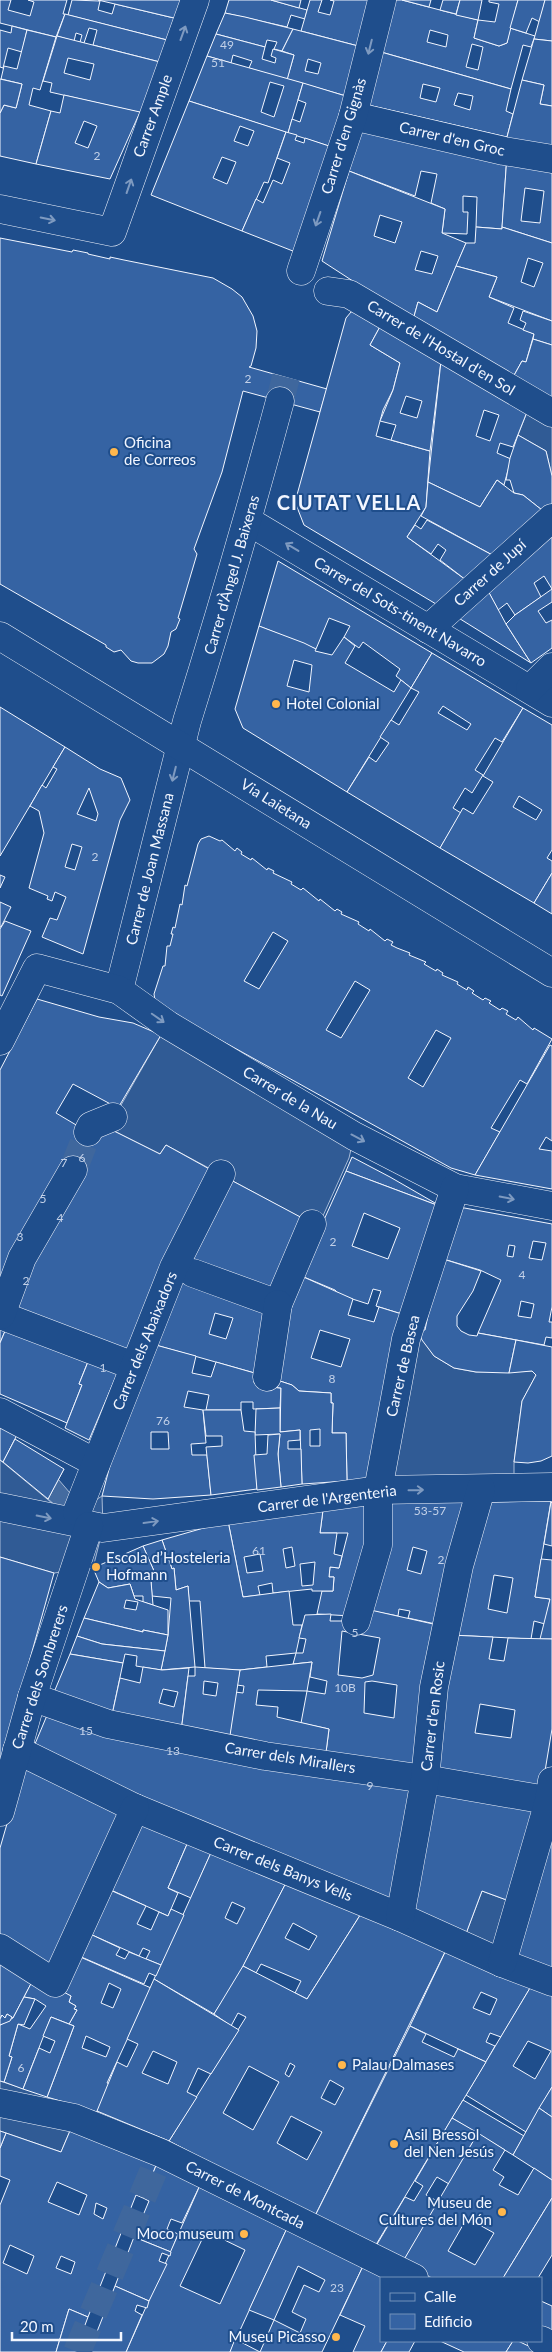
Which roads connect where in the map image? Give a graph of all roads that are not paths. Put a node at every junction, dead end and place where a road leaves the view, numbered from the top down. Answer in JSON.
{"nodes":[{"id":1,"x":195,"y":0,"type":"edge"},
{"id":2,"x":382,"y":0,"type":"edge"},
{"id":3,"x":353,"y":116,"type":"junction"},
{"id":4,"x":552,"y":159,"type":"edge"},
{"id":5,"x":0,"y":209,"type":"edge"},
{"id":6,"x":301,"y":271,"type":"dead end"},
{"id":7,"x":328,"y":291,"type":"dead end"},
{"id":8,"x":280,"y":401,"type":"tunnel mouth"},
{"id":9,"x":552,"y":413,"type":"edge"},
{"id":10,"x":552,"y":518,"type":"edge"},
{"id":11,"x":248,"y":521,"type":"junction"},
{"id":12,"x":428,"y":629,"type":"junction"},
{"id":13,"x":2,"y":643,"type":"edge"},
{"id":14,"x":552,"y":667,"type":"edge"},
{"id":15,"x":530,"y":688,"type":"junction"},
{"id":16,"x":552,"y":703,"type":"edge"},
{"id":17,"x":181,"y":748,"type":"junction"},
{"id":18,"x":552,"y":973,"type":"edge"},
{"id":19,"x":119,"y":990,"type":"junction"},
{"id":20,"x":4,"y":1026,"type":"edge"},
{"id":21,"x":113,"y":1117,"type":"dead end"},
{"id":22,"x":88,"y":1132,"type":"tunnel mouth"},
{"id":23,"x":73,"y":1170,"type":"tunnel mouth"},
{"id":24,"x":220,"y":1174,"type":"dead end"},
{"id":25,"x":455,"y":1188,"type":"junction"},
{"id":26,"x":552,"y":1206,"type":"edge"},
{"id":27,"x":312,"y":1224,"type":"dead end"},
{"id":28,"x":193,"y":1273,"type":"dead end"},
{"id":29,"x":278,"y":1304,"type":"junction"},
{"id":30,"x":0,"y":1315,"type":"edge"},
{"id":31,"x":134,"y":1366,"type":"junction"},
{"id":32,"x":267,"y":1376,"type":"dead end"},
{"id":33,"x":0,"y":1412,"type":"edge"},
{"id":34,"x":96,"y":1463,"type":"junction"},
{"id":35,"x":552,"y":1488,"type":"edge"},
{"id":36,"x":481,"y":1489,"type":"junction"},
{"id":37,"x":378,"y":1490,"type":"junction"},
{"id":38,"x":0,"y":1507,"type":"edge"},
{"id":39,"x":90,"y":1522,"type":"junction"},
{"id":40,"x":356,"y":1621,"type":"dead end"},
{"id":41,"x":32,"y":1697,"type":"junction"},
{"id":42,"x":17,"y":1750,"type":"junction"},
{"id":43,"x":425,"y":1780,"type":"junction"},
{"id":44,"x":551,"y":1795,"type":"edge"},
{"id":45,"x":135,"y":1808,"type":"junction"},
{"id":46,"x":0,"y":1812,"type":"edge"},
{"id":47,"x":400,"y":1917,"type":"junction"},
{"id":48,"x":0,"y":1948,"type":"edge"},
{"id":49,"x":502,"y":1963,"type":"junction"},
{"id":50,"x":552,"y":1982,"type":"edge"},
{"id":51,"x":0,"y":2103,"type":"edge"},
{"id":52,"x":412,"y":2277,"type":"edge"}],
"edges":[{"from":5,"to":1,"type":"street","name":"Carrer Ample","one_way":true},
{"from":2,"to":3,"type":"street","name":"Carrer d'en Gignàs","one_way":true},
{"from":3,"to":4,"type":"street","name":"Carrer d'en Groc"},
{"from":3,"to":6,"type":"street","name":"Carrer d'en Gignàs","one_way":true},
{"from":7,"to":9,"type":"street","name":"Carrer de l'Hostal d'en Sol"},
{"from":8,"to":11,"type":"street","name":"Carrer d'Àngel J. Baixeras"},
{"from":10,"to":12,"type":"street","name":"Carrer de Jupí"},
{"from":12,"to":11,"type":"street","name":"Carrer del Sots-tinent Navarro","one_way":true},
{"from":11,"to":17,"type":"street","name":"Carrer d'Àngel J. Baixeras"},
{"from":12,"to":15,"type":"street","name":"Carrer del Sots-tinent Navarro"},
{"from":13,"to":17,"type":"street","name":"Via Laietana"},
{"from":14,"to":15,"type":"street"},
{"from":15,"to":16,"type":"street","name":"Carrer del Sots-tinent Navarro"},
{"from":17,"to":18,"type":"street","name":"Via Laietana"},
{"from":17,"to":19,"type":"street","name":"Carrer de Joan Massana","one_way":true},
{"from":19,"to":20,"type":"street","name":"Carrer de la Nau"},
{"from":19,"to":25,"type":"street","name":"Carrer de la Nau","one_way":true},
{"from":21,"to":22,"type":"street"},
{"from":23,"to":30,"type":"street"},
{"from":24,"to":31,"type":"street","name":"Carrer dels Abaixadors"},
{"from":25,"to":26,"type":"street","name":"Carrer de la Nau","one_way":true},
{"from":25,"to":37,"type":"street","name":"Carrer de Basea"},
{"from":27,"to":29,"type":"street"},
{"from":28,"to":29,"type":"street"},
{"from":29,"to":32,"type":"street"},
{"from":30,"to":31,"type":"street"},
{"from":31,"to":34,"type":"street","name":"Carrer dels Abaixadors"},
{"from":33,"to":34,"type":"street"},
{"from":34,"to":39,"type":"street","name":"Carrer dels Abaixadors"},
{"from":35,"to":36,"type":"street","name":"Carrer de l'Argenteria"},
{"from":37,"to":36,"type":"street","name":"Carrer de l'Argenteria","one_way":true},
{"from":36,"to":43,"type":"street","name":"Carrer d'en Rosic"},
{"from":39,"to":37,"type":"street","name":"Carrer de l'Argenteria","one_way":true},
{"from":37,"to":40,"type":"street","name":"Carrer de Basea"},
{"from":38,"to":39,"type":"street","name":"Carrer de l'Argenteria","one_way":true},
{"from":39,"to":41,"type":"street","name":"Carrer dels Sombrerers"},
{"from":41,"to":42,"type":"street","name":"Carrer dels Sombrerers"},
{"from":41,"to":43,"type":"street","name":"Carrer dels Mirallers"},
{"from":42,"to":45,"type":"street","name":"Carrer dels Banys Vells"},
{"from":42,"to":46,"type":"street","name":"Carrer dels Sombrerers"},
{"from":43,"to":44,"type":"street","name":"Carrer dels Mirallers"},
{"from":43,"to":47,"type":"street","name":"Carrer d'en Rosic"},
{"from":44,"to":49,"type":"street"},
{"from":45,"to":47,"type":"street","name":"Carrer dels Banys Vells"},
{"from":45,"to":48,"type":"street"},
{"from":47,"to":49,"type":"street","name":"Carrer dels Banys Vells"},
{"from":49,"to":50,"type":"street","name":"Carrer dels Banys Vells"},
{"from":51,"to":52,"type":"street","name":"Carrer de Montcada"}]}
